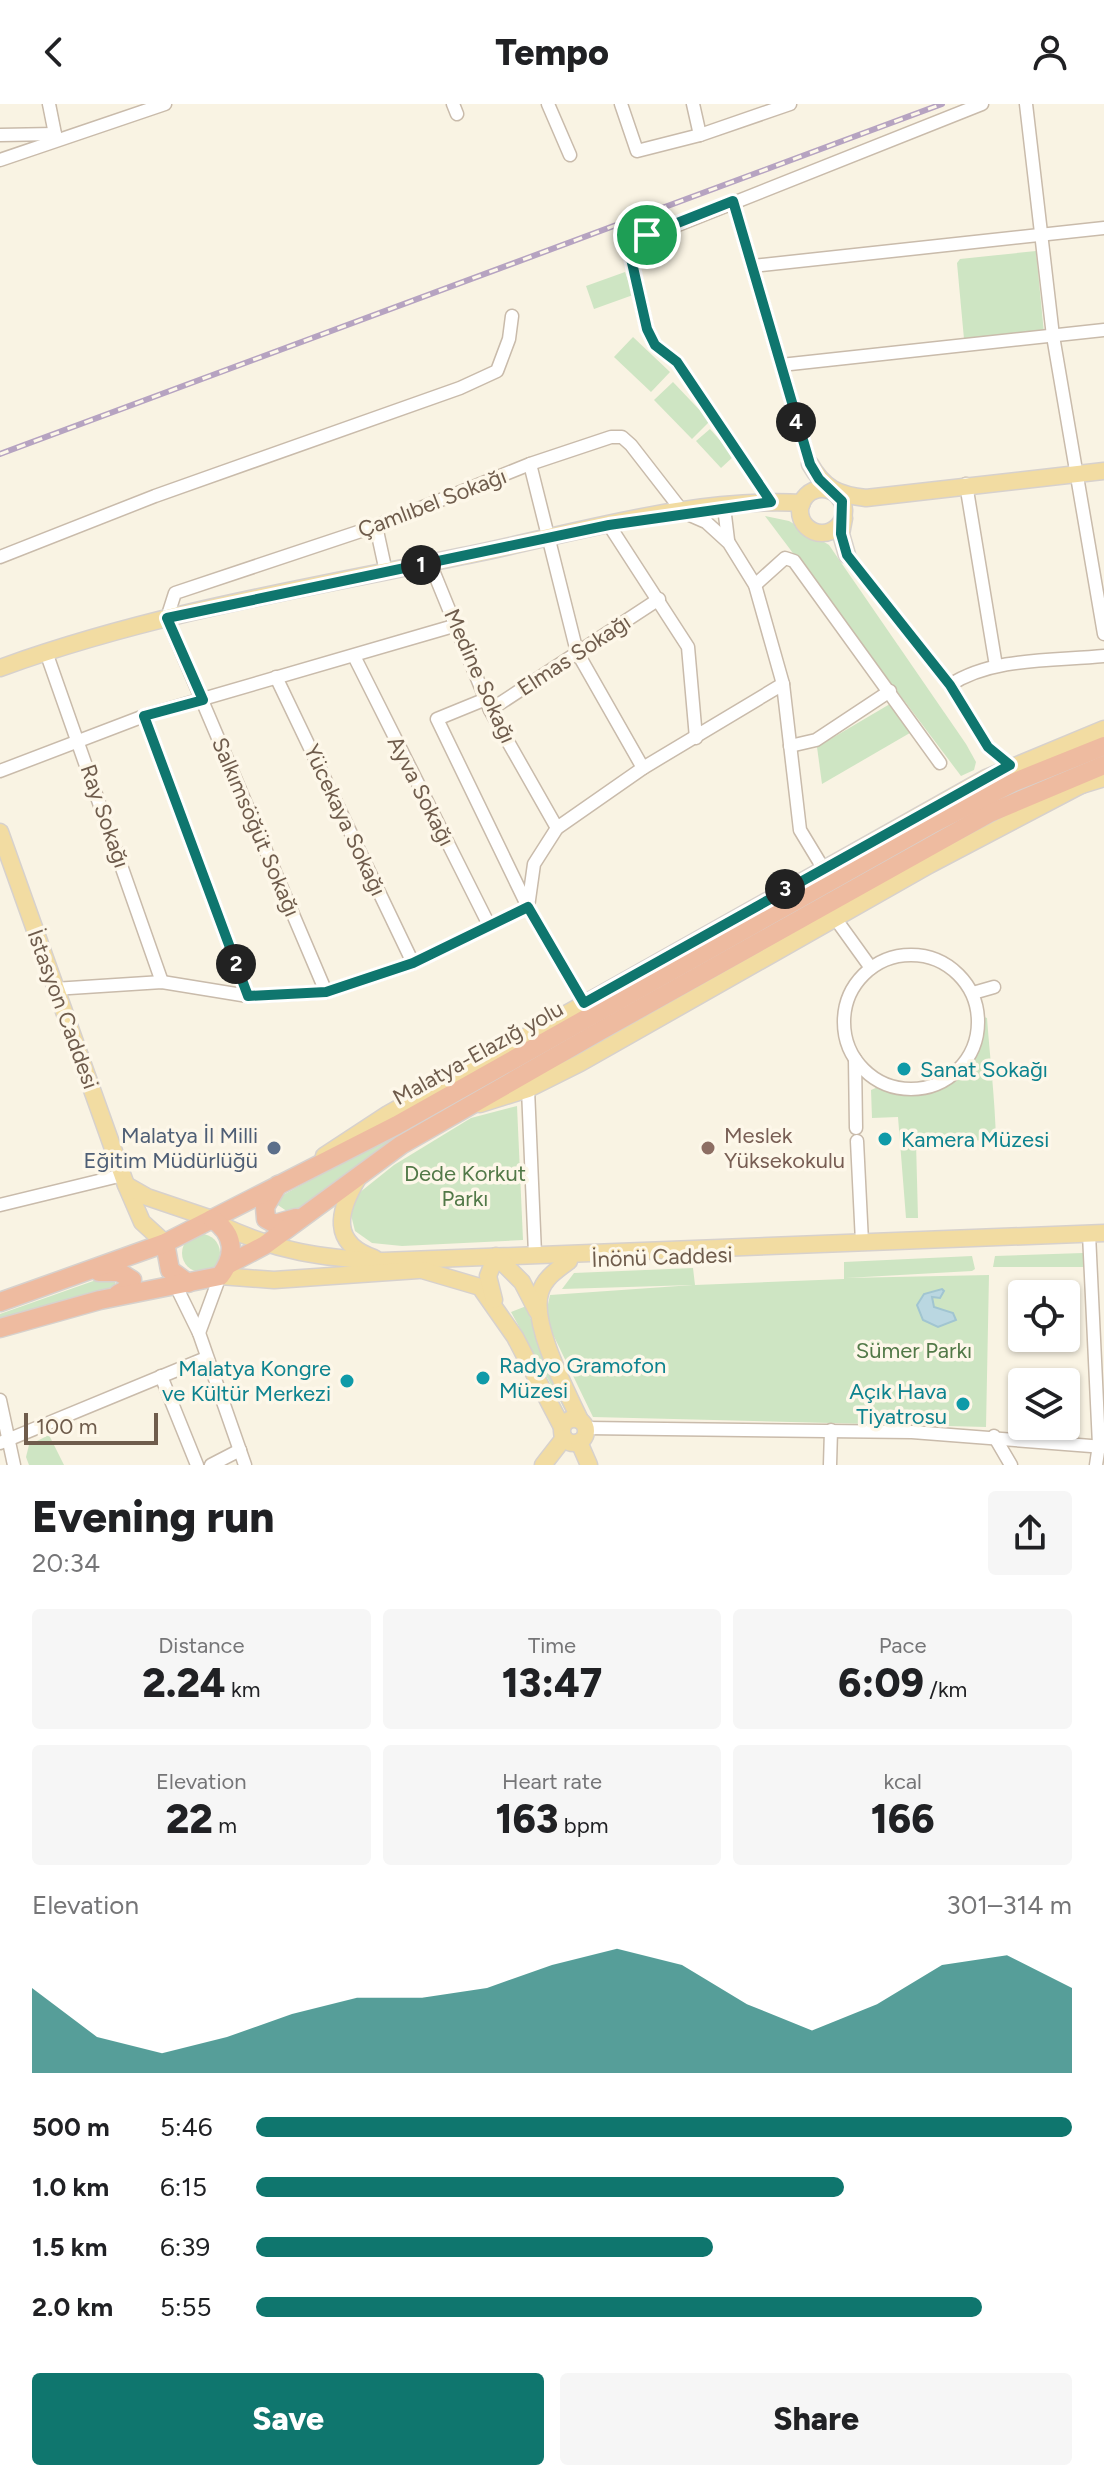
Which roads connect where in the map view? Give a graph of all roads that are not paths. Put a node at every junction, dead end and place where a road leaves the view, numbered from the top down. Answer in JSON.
{"nodes":[{"id":1,"x":49,"y":104,"type":"edge"},
{"id":2,"x":165,"y":104,"type":"edge"},
{"id":3,"x":548,"y":104,"type":"edge"},
{"id":4,"x":621,"y":104,"type":"edge"},
{"id":5,"x":693,"y":104,"type":"edge"},
{"id":6,"x":790,"y":104,"type":"edge"},
{"id":7,"x":982,"y":104,"type":"edge"},
{"id":8,"x":1026,"y":104,"type":"edge"},
{"id":9,"x":0,"y":135,"type":"edge"},
{"id":10,"x":700,"y":135,"type":"junction"},
{"id":11,"x":55,"y":136,"type":"junction"},
{"id":12,"x":570,"y":155,"type":"dead end"},
{"id":13,"x":0,"y":160,"type":"edge"},
{"id":14,"x":733,"y":201,"type":"junction"},
{"id":15,"x":1104,"y":228,"type":"edge"},
{"id":16,"x":1042,"y":233,"type":"junction"},
{"id":17,"x":753,"y":266,"type":"junction"},
{"id":18,"x":512,"y":316,"type":"dead end"},
{"id":19,"x":1104,"y":330,"type":"edge"},
{"id":20,"x":1053,"y":336,"type":"junction"},
{"id":21,"x":781,"y":365,"type":"junction"},
{"id":22,"x":530,"y":464,"type":"junction"},
{"id":23,"x":810,"y":464,"type":"junction"},
{"id":24,"x":1104,"y":471,"type":"edge"},
{"id":25,"x":1076,"y":474,"type":"junction"},
{"id":26,"x":966,"y":484,"type":"junction"},
{"id":27,"x":832,"y":491,"type":"junction"},
{"id":28,"x":866,"y":498,"type":"junction"},
{"id":29,"x":804,"y":500,"type":"junction"},
{"id":30,"x":771,"y":502,"type":"junction"},
{"id":31,"x":724,"y":507,"type":"junction"},
{"id":32,"x":683,"y":512,"type":"junction"},
{"id":33,"x":841,"y":523,"type":"junction"},
{"id":34,"x":609,"y":525,"type":"junction"},
{"id":35,"x":376,"y":526,"type":"junction"},
{"id":36,"x":809,"y":526,"type":"junction"},
{"id":37,"x":547,"y":539,"type":"junction"},
{"id":38,"x":729,"y":543,"type":"junction"},
{"id":39,"x":1104,"y":553,"type":"edge"},
{"id":40,"x":847,"y":555,"type":"junction"},
{"id":41,"x":1090,"y":555,"type":"junction"},
{"id":42,"x":0,"y":557,"type":"edge"},
{"id":43,"x":430,"y":563,"type":"junction"},
{"id":44,"x":386,"y":572,"type":"junction"},
{"id":45,"x":755,"y":585,"type":"junction"},
{"id":46,"x":659,"y":599,"type":"junction"},
{"id":47,"x":167,"y":618,"type":"junction"},
{"id":48,"x":457,"y":625,"type":"junction"},
{"id":49,"x":1104,"y":634,"type":"edge"},
{"id":50,"x":46,"y":652,"type":"junction"},
{"id":51,"x":577,"y":652,"type":"junction"},
{"id":52,"x":354,"y":656,"type":"junction"},
{"id":53,"x":1104,"y":656,"type":"edge"},
{"id":54,"x":996,"y":666,"type":"junction"},
{"id":55,"x":0,"y":668,"type":"edge"},
{"id":56,"x":276,"y":677,"type":"junction"},
{"id":57,"x":783,"y":684,"type":"junction"},
{"id":58,"x":950,"y":685,"type":"junction"},
{"id":59,"x":890,"y":691,"type":"junction"},
{"id":60,"x":203,"y":700,"type":"junction"},
{"id":61,"x":488,"y":704,"type":"junction"},
{"id":62,"x":144,"y":716,"type":"junction"},
{"id":63,"x":1104,"y":729,"type":"edge"},
{"id":64,"x":696,"y":738,"type":"junction"},
{"id":65,"x":79,"y":741,"type":"junction"},
{"id":66,"x":790,"y":746,"type":"junction"},
{"id":67,"x":1104,"y":746,"type":"edge"},
{"id":68,"x":940,"y":763,"type":"dead end"},
{"id":69,"x":1010,"y":765,"type":"junction"},
{"id":70,"x":1104,"y":765,"type":"edge"},
{"id":71,"x":643,"y":768,"type":"junction"},
{"id":72,"x":0,"y":771,"type":"edge"},
{"id":73,"x":1104,"y":778,"type":"edge"},
{"id":74,"x":1085,"y":783,"type":"junction"},
{"id":75,"x":990,"y":813,"type":"junction"},
{"id":76,"x":557,"y":828,"type":"junction"},
{"id":77,"x":0,"y":832,"type":"edge"},
{"id":78,"x":823,"y":868,"type":"junction"},
{"id":79,"x":528,"y":907,"type":"junction"},
{"id":80,"x":835,"y":918,"type":"junction"},
{"id":81,"x":489,"y":925,"type":"junction"},
{"id":82,"x":413,"y":963,"type":"junction"},
{"id":83,"x":871,"y":968,"type":"junction"},
{"id":84,"x":162,"y":982,"type":"junction"},
{"id":85,"x":994,"y":987,"type":"dead end"},
{"id":86,"x":54,"y":989,"type":"junction"},
{"id":87,"x":326,"y":992,"type":"junction"},
{"id":88,"x":973,"y":993,"type":"junction"},
{"id":89,"x":248,"y":996,"type":"junction"},
{"id":90,"x":584,"y":1003,"type":"junction"},
{"id":91,"x":855,"y":1057,"type":"junction"},
{"id":92,"x":528,"y":1089,"type":"junction"},
{"id":93,"x":470,"y":1106,"type":"junction"},
{"id":94,"x":318,"y":1166,"type":"junction"},
{"id":95,"x":360,"y":1174,"type":"junction"},
{"id":96,"x":125,"y":1180,"type":"junction"},
{"id":97,"x":278,"y":1185,"type":"junction"},
{"id":98,"x":0,"y":1205,"type":"edge"},
{"id":99,"x":311,"y":1212,"type":"junction"},
{"id":100,"x":217,"y":1222,"type":"junction"},
{"id":101,"x":1097,"y":1236,"type":"edge"},
{"id":102,"x":862,"y":1242,"type":"junction"},
{"id":103,"x":165,"y":1243,"type":"junction"},
{"id":104,"x":265,"y":1245,"type":"junction"},
{"id":105,"x":535,"y":1254,"type":"junction"},
{"id":106,"x":383,"y":1261,"type":"junction"},
{"id":107,"x":569,"y":1261,"type":"junction"},
{"id":108,"x":498,"y":1262,"type":"junction"},
{"id":109,"x":224,"y":1270,"type":"junction"},
{"id":110,"x":422,"y":1270,"type":"junction"},
{"id":111,"x":87,"y":1273,"type":"junction"},
{"id":112,"x":178,"y":1279,"type":"junction"},
{"id":113,"x":100,"y":1300,"type":"junction"},
{"id":114,"x":0,"y":1302,"type":"edge"},
{"id":115,"x":497,"y":1308,"type":"junction"},
{"id":116,"x":538,"y":1313,"type":"junction"},
{"id":117,"x":0,"y":1328,"type":"edge"},
{"id":118,"x":199,"y":1333,"type":"junction"},
{"id":119,"x":206,"y":1358,"type":"junction"},
{"id":120,"x":161,"y":1376,"type":"junction"},
{"id":121,"x":0,"y":1400,"type":"edge"},
{"id":122,"x":831,"y":1430,"type":"junction"},
{"id":123,"x":574,"y":1431,"type":"junction"},
{"id":124,"x":994,"y":1436,"type":"junction"},
{"id":125,"x":3,"y":1442,"type":"edge"},
{"id":126,"x":1101,"y":1446,"type":"edge"},
{"id":127,"x":240,"y":1450,"type":"junction"},
{"id":128,"x":14,"y":1465,"type":"edge"},
{"id":129,"x":197,"y":1465,"type":"edge"},
{"id":130,"x":211,"y":1465,"type":"edge"},
{"id":131,"x":245,"y":1465,"type":"edge"},
{"id":132,"x":542,"y":1465,"type":"edge"},
{"id":133,"x":589,"y":1465,"type":"edge"},
{"id":134,"x":830,"y":1465,"type":"edge"},
{"id":135,"x":1011,"y":1465,"type":"edge"},
{"id":136,"x":1096,"y":1465,"type":"edge"}],
"edges":[{"from":1,"to":11,"type":"street"},
{"from":2,"to":11,"type":"street"},
{"from":3,"to":12,"type":"street"},
{"from":4,"to":10,"type":"street"},
{"from":5,"to":10,"type":"street"},
{"from":6,"to":10,"type":"street"},
{"from":7,"to":14,"type":"street"},
{"from":8,"to":16,"type":"street"},
{"from":9,"to":11,"type":"street"},
{"from":11,"to":13,"type":"street"},
{"from":14,"to":17,"type":"street"},
{"from":14,"to":30,"type":"street"},
{"from":15,"to":16,"type":"street"},
{"from":16,"to":17,"type":"street"},
{"from":16,"to":20,"type":"street"},
{"from":17,"to":21,"type":"street"},
{"from":18,"to":42,"type":"street"},
{"from":19,"to":20,"type":"street"},
{"from":20,"to":21,"type":"street"},
{"from":20,"to":25,"type":"street"},
{"from":21,"to":23,"type":"street"},
{"from":22,"to":32,"type":"street","name":"Çamlıbel Sokağı"},
{"from":22,"to":35,"type":"street","name":"Çamlıbel Sokağı"},
{"from":22,"to":37,"type":"street"},
{"from":23,"to":27,"type":"main road"},
{"from":23,"to":29,"type":"main road"},
{"from":24,"to":25,"type":"main road"},
{"from":25,"to":26,"type":"main road"},
{"from":25,"to":41,"type":"street"},
{"from":26,"to":28,"type":"main road"},
{"from":26,"to":54,"type":"street"},
{"from":27,"to":28,"type":"main road"},
{"from":27,"to":29,"type":"main road"},
{"from":27,"to":33,"type":"main road"},
{"from":28,"to":33,"type":"main road"},
{"from":29,"to":30,"type":"main road"},
{"from":29,"to":36,"type":"main road"},
{"from":30,"to":31,"type":"main road"},
{"from":31,"to":32,"type":"main road"},
{"from":31,"to":36,"type":"main road"},
{"from":31,"to":38,"type":"street"},
{"from":32,"to":34,"type":"main road"},
{"from":32,"to":38,"type":"street"},
{"from":33,"to":36,"type":"main road"},
{"from":33,"to":40,"type":"main road"},
{"from":34,"to":37,"type":"main road"},
{"from":34,"to":46,"type":"street"},
{"from":35,"to":44,"type":"street"},
{"from":35,"to":47,"type":"street","name":"Çamlıbel Sokağı"},
{"from":36,"to":40,"type":"main road"},
{"from":37,"to":43,"type":"main road"},
{"from":37,"to":51,"type":"street"},
{"from":38,"to":45,"type":"street"},
{"from":39,"to":41,"type":"street"},
{"from":40,"to":58,"type":"street"},
{"from":41,"to":49,"type":"street"},
{"from":43,"to":44,"type":"main road"},
{"from":43,"to":48,"type":"street","name":"Medine Sokağı"},
{"from":44,"to":47,"type":"main road"},
{"from":45,"to":57,"type":"street"},
{"from":45,"to":59,"type":"street"},
{"from":46,"to":51,"type":"street","name":"Elmas Sokağı"},
{"from":46,"to":64,"type":"street"},
{"from":47,"to":50,"type":"main road"},
{"from":47,"to":60,"type":"street","name":"Salkımsöğüt Sokağı"},
{"from":48,"to":52,"type":"street"},
{"from":48,"to":61,"type":"street","name":"Medine Sokağı"},
{"from":50,"to":55,"type":"main road"},
{"from":50,"to":65,"type":"street","name":"Ray Sokağı"},
{"from":51,"to":61,"type":"street","name":"Elmas Sokağı"},
{"from":51,"to":71,"type":"street"},
{"from":52,"to":56,"type":"street"},
{"from":52,"to":81,"type":"street","name":"Ayva Sokağı"},
{"from":53,"to":54,"type":"street"},
{"from":54,"to":58,"type":"street"},
{"from":56,"to":60,"type":"street"},
{"from":56,"to":82,"type":"street","name":"Yücekaya Sokağı"},
{"from":57,"to":64,"type":"street"},
{"from":57,"to":66,"type":"street"},
{"from":58,"to":69,"type":"street"},
{"from":59,"to":66,"type":"street"},
{"from":59,"to":68,"type":"street"},
{"from":60,"to":62,"type":"street"},
{"from":60,"to":87,"type":"street","name":"Salkımsöğüt Sokağı"},
{"from":61,"to":76,"type":"street","name":"Medine Sokağı"},
{"from":61,"to":79,"type":"street","name":"Elmas Sokağı"},
{"from":62,"to":65,"type":"street"},
{"from":62,"to":89,"type":"street"},
{"from":63,"to":69,"type":"main road"},
{"from":64,"to":71,"type":"street"},
{"from":65,"to":72,"type":"street"},
{"from":65,"to":84,"type":"street","name":"Ray Sokağı"},
{"from":66,"to":78,"type":"street"},
{"from":67,"to":94,"type":"highway","name":"Malatya-Elazığ yolu"},
{"from":69,"to":78,"type":"main road"},
{"from":70,"to":75,"type":"highway","name":"Malatya-Elazığ yolu"},
{"from":71,"to":76,"type":"street"},
{"from":73,"to":74,"type":"main road"},
{"from":74,"to":75,"type":"main road"},
{"from":74,"to":80,"type":"main road"},
{"from":75,"to":93,"type":"highway","name":"Malatya-Elazığ yolu"},
{"from":76,"to":79,"type":"street"},
{"from":77,"to":86,"type":"main road","name":"İstasyon Caddesi"},
{"from":78,"to":90,"type":"main road"},
{"from":79,"to":81,"type":"street"},
{"from":79,"to":90,"type":"street"},
{"from":80,"to":83,"type":"street"},
{"from":80,"to":92,"type":"main road"},
{"from":81,"to":82,"type":"street"},
{"from":82,"to":87,"type":"street"},
{"from":83,"to":88,"type":"street"},
{"from":83,"to":91,"type":"street"},
{"from":84,"to":86,"type":"street"},
{"from":84,"to":89,"type":"street"},
{"from":85,"to":88,"type":"street"},
{"from":86,"to":96,"type":"main road","name":"İstasyon Caddesi"},
{"from":87,"to":89,"type":"street"},
{"from":88,"to":91,"type":"street"},
{"from":90,"to":94,"type":"main road"},
{"from":91,"to":102,"type":"street"},
{"from":92,"to":93,"type":"main road"},
{"from":92,"to":105,"type":"street"},
{"from":93,"to":95,"type":"highway","name":"Malatya-Elazığ yolu"},
{"from":94,"to":97,"type":"highway","name":"Malatya-Elazığ yolu"},
{"from":95,"to":99,"type":"highway","name":"Malatya-Elazığ yolu"},
{"from":95,"to":106,"type":"main road"},
{"from":96,"to":98,"type":"street"},
{"from":96,"to":100,"type":"main road"},
{"from":96,"to":103,"type":"main road","name":"İstasyon Caddesi"},
{"from":97,"to":99,"type":"highway"},
{"from":97,"to":100,"type":"highway","name":"Malatya-Elazığ yolu"},
{"from":99,"to":104,"type":"highway","name":"Malatya-Elazığ yolu"},
{"from":100,"to":103,"type":"highway","name":"Malatya-Elazığ yolu"},
{"from":100,"to":104,"type":"main road"},
{"from":100,"to":109,"type":"highway"},
{"from":101,"to":102,"type":"main road","name":"İnönü Caddesi"},
{"from":101,"to":107,"type":"main road","name":"İnönü Caddesi"},
{"from":101,"to":126,"type":"street"},
{"from":102,"to":105,"type":"main road","name":"İnönü Caddesi"},
{"from":103,"to":111,"type":"highway"},
{"from":103,"to":112,"type":"highway"},
{"from":104,"to":106,"type":"main road"},
{"from":104,"to":109,"type":"highway","name":"Malatya-Elazığ yolu"},
{"from":105,"to":108,"type":"main road","name":"İnönü Caddesi"},
{"from":106,"to":108,"type":"main road"},
{"from":107,"to":108,"type":"main road","name":"İnönü Caddesi"},
{"from":107,"to":116,"type":"main road"},
{"from":108,"to":110,"type":"main road","name":"İnönü Caddesi"},
{"from":108,"to":115,"type":"main road"},
{"from":108,"to":116,"type":"main road"},
{"from":109,"to":110,"type":"main road","name":"İnönü Caddesi"},
{"from":109,"to":112,"type":"highway","name":"Malatya-Elazığ yolu"},
{"from":109,"to":118,"type":"street"},
{"from":110,"to":115,"type":"main road"},
{"from":111,"to":113,"type":"highway"},
{"from":111,"to":114,"type":"highway"},
{"from":112,"to":113,"type":"highway"},
{"from":112,"to":118,"type":"street"},
{"from":113,"to":117,"type":"highway"},
{"from":115,"to":123,"type":"main road"},
{"from":116,"to":123,"type":"main road"},
{"from":118,"to":119,"type":"street"},
{"from":119,"to":120,"type":"street"},
{"from":119,"to":127,"type":"street"},
{"from":120,"to":125,"type":"street"},
{"from":120,"to":129,"type":"street"},
{"from":121,"to":125,"type":"street"},
{"from":122,"to":123,"type":"street"},
{"from":122,"to":124,"type":"street"},
{"from":122,"to":134,"type":"street"},
{"from":123,"to":132,"type":"main road"},
{"from":123,"to":133,"type":"main road"},
{"from":124,"to":126,"type":"street"},
{"from":124,"to":135,"type":"street"},
{"from":125,"to":128,"type":"street"},
{"from":126,"to":136,"type":"street"},
{"from":127,"to":130,"type":"street"},
{"from":127,"to":131,"type":"street"}]}
